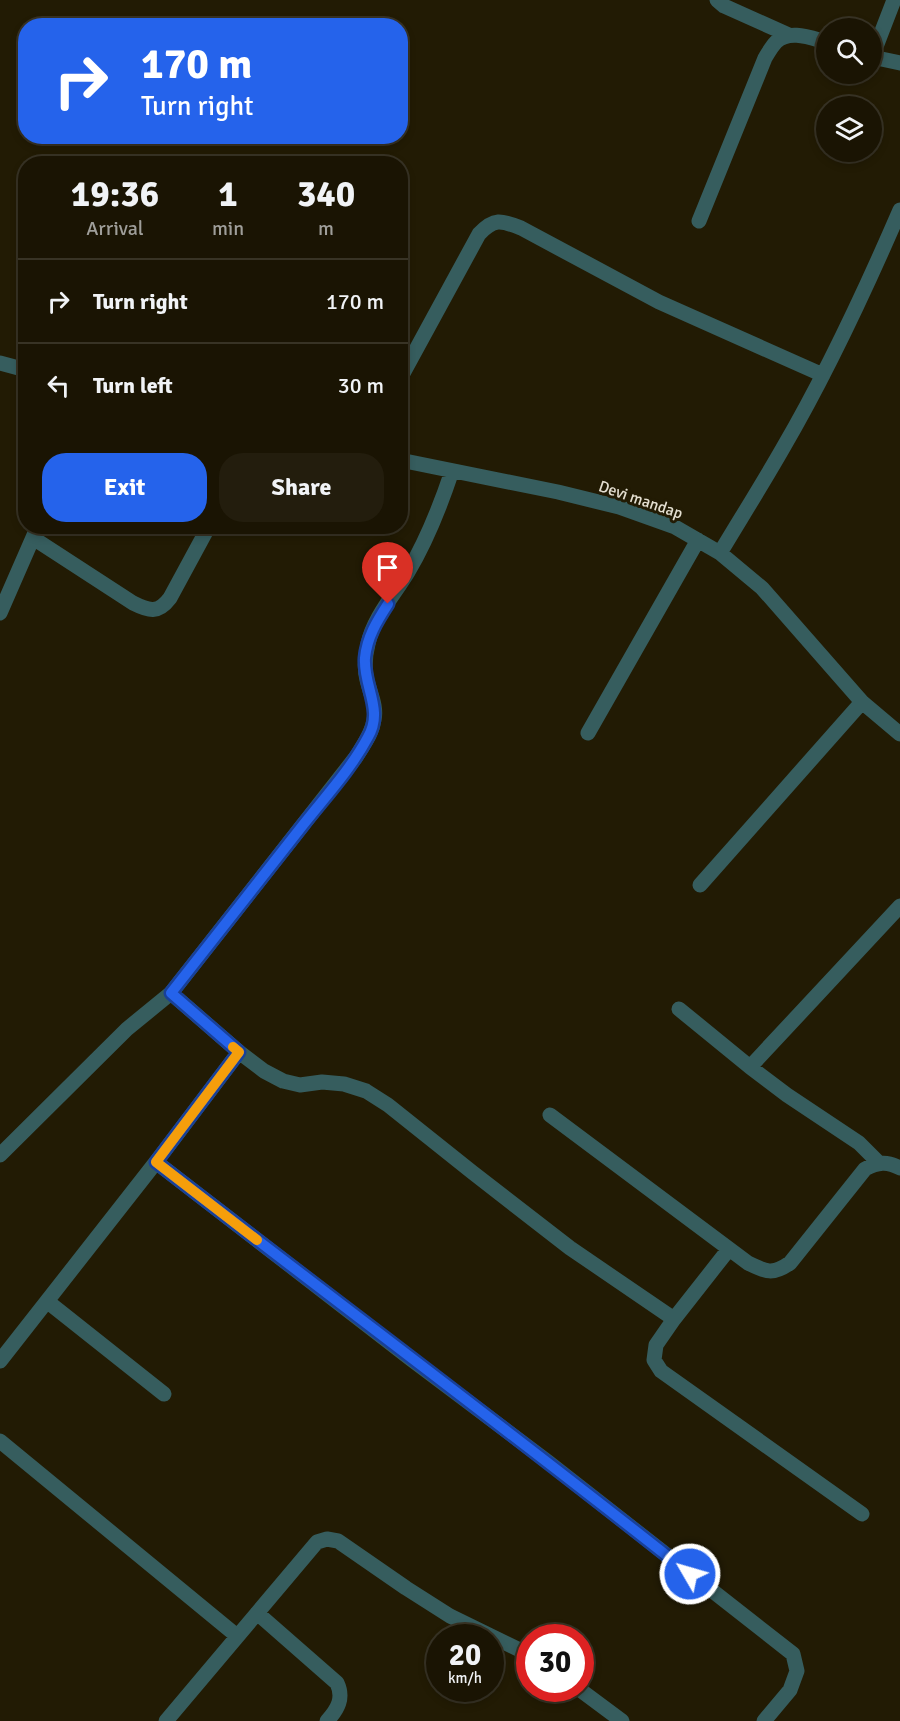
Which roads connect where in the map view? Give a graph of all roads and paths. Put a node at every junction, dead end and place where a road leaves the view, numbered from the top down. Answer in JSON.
{"nodes":[{"id":1,"x":717,"y":0,"type":"edge"},
{"id":2,"x":894,"y":0,"type":"edge"},
{"id":3,"x":882,"y":31,"type":"edge"},
{"id":4,"x":789,"y":35,"type":"junction"},
{"id":5,"x":816,"y":39,"type":"edge"},
{"id":6,"x":882,"y":59,"type":"edge"},
{"id":7,"x":900,"y":63,"type":"edge"},
{"id":8,"x":900,"y":210,"type":"edge"},
{"id":9,"x":699,"y":221,"type":"dead end"},
{"id":10,"x":0,"y":363,"type":"edge"},
{"id":11,"x":408,"y":364,"type":"edge"},
{"id":12,"x":18,"y":368,"type":"edge"},
{"id":13,"x":823,"y":375,"type":"junction"},
{"id":14,"x":408,"y":462,"type":"edge"},
{"id":15,"x":452,"y":471,"type":"junction"},
{"id":16,"x":34,"y":534,"type":"edge"},
{"id":17,"x":38,"y":534,"type":"edge"},
{"id":18,"x":205,"y":534,"type":"edge"},
{"id":19,"x":698,"y":540,"type":"junction"},
{"id":20,"x":720,"y":553,"type":"junction"},
{"id":21,"x":0,"y":613,"type":"edge"},
{"id":22,"x":862,"y":702,"type":"junction"},
{"id":23,"x":588,"y":733,"type":"dead end"},
{"id":24,"x":900,"y":734,"type":"edge"},
{"id":25,"x":700,"y":885,"type":"dead end"},
{"id":26,"x":900,"y":906,"type":"edge"},
{"id":27,"x":171,"y":993,"type":"junction"},
{"id":28,"x":679,"y":1010,"type":"dead end"},
{"id":29,"x":239,"y":1052,"type":"junction"},
{"id":30,"x":750,"y":1067,"type":"junction"},
{"id":31,"x":550,"y":1115,"type":"dead end"},
{"id":32,"x":0,"y":1155,"type":"edge"},
{"id":33,"x":156,"y":1162,"type":"junction"},
{"id":34,"x":878,"y":1162,"type":"junction"},
{"id":35,"x":900,"y":1168,"type":"edge"},
{"id":36,"x":729,"y":1249,"type":"junction"},
{"id":37,"x":48,"y":1302,"type":"junction"},
{"id":38,"x":674,"y":1319,"type":"junction"},
{"id":39,"x":0,"y":1361,"type":"edge"},
{"id":40,"x":164,"y":1394,"type":"dead end"},
{"id":41,"x":0,"y":1441,"type":"edge"},
{"id":42,"x":862,"y":1514,"type":"dead end"},
{"id":43,"x":257,"y":1613,"type":"junction"},
{"id":44,"x":237,"y":1636,"type":"junction"},
{"id":45,"x":516,"y":1648,"type":"edge"},
{"id":46,"x":594,"y":1700,"type":"edge"},
{"id":47,"x":166,"y":1721,"type":"edge"},
{"id":48,"x":327,"y":1721,"type":"edge"},
{"id":49,"x":622,"y":1721,"type":"edge"},
{"id":50,"x":764,"y":1721,"type":"edge"}],
"edges":[{"from":1,"to":4,"type":"street"},
{"from":2,"to":3,"type":"street"},
{"from":4,"to":5,"type":"street"},
{"from":4,"to":9,"type":"street"},
{"from":6,"to":7,"type":"street"},
{"from":8,"to":13,"type":"street"},
{"from":10,"to":12,"type":"street"},
{"from":11,"to":13,"type":"street"},
{"from":13,"to":20,"type":"street"},
{"from":14,"to":15,"type":"street","name":"Devi mandap"},
{"from":15,"to":19,"type":"street","name":"Devi mandap"},
{"from":15,"to":27,"type":"street"},
{"from":16,"to":21,"type":"street"},
{"from":17,"to":18,"type":"street"},
{"from":19,"to":20,"type":"street","name":"Devi mandap"},
{"from":19,"to":23,"type":"street"},
{"from":20,"to":22,"type":"street","name":"Devi mandap"},
{"from":22,"to":24,"type":"street","name":"Devi mandap"},
{"from":22,"to":25,"type":"street"},
{"from":26,"to":30,"type":"street"},
{"from":27,"to":29,"type":"street"},
{"from":27,"to":32,"type":"street"},
{"from":28,"to":30,"type":"street"},
{"from":29,"to":33,"type":"street"},
{"from":29,"to":38,"type":"street"},
{"from":30,"to":34,"type":"street"},
{"from":31,"to":36,"type":"street"},
{"from":33,"to":37,"type":"street"},
{"from":33,"to":50,"type":"street"},
{"from":34,"to":35,"type":"street"},
{"from":34,"to":36,"type":"street"},
{"from":36,"to":38,"type":"street"},
{"from":37,"to":39,"type":"street"},
{"from":37,"to":40,"type":"street"},
{"from":38,"to":42,"type":"street"},
{"from":41,"to":44,"type":"street"},
{"from":43,"to":44,"type":"street"},
{"from":43,"to":45,"type":"street"},
{"from":43,"to":48,"type":"street"},
{"from":44,"to":47,"type":"street"},
{"from":46,"to":49,"type":"street"}]}
